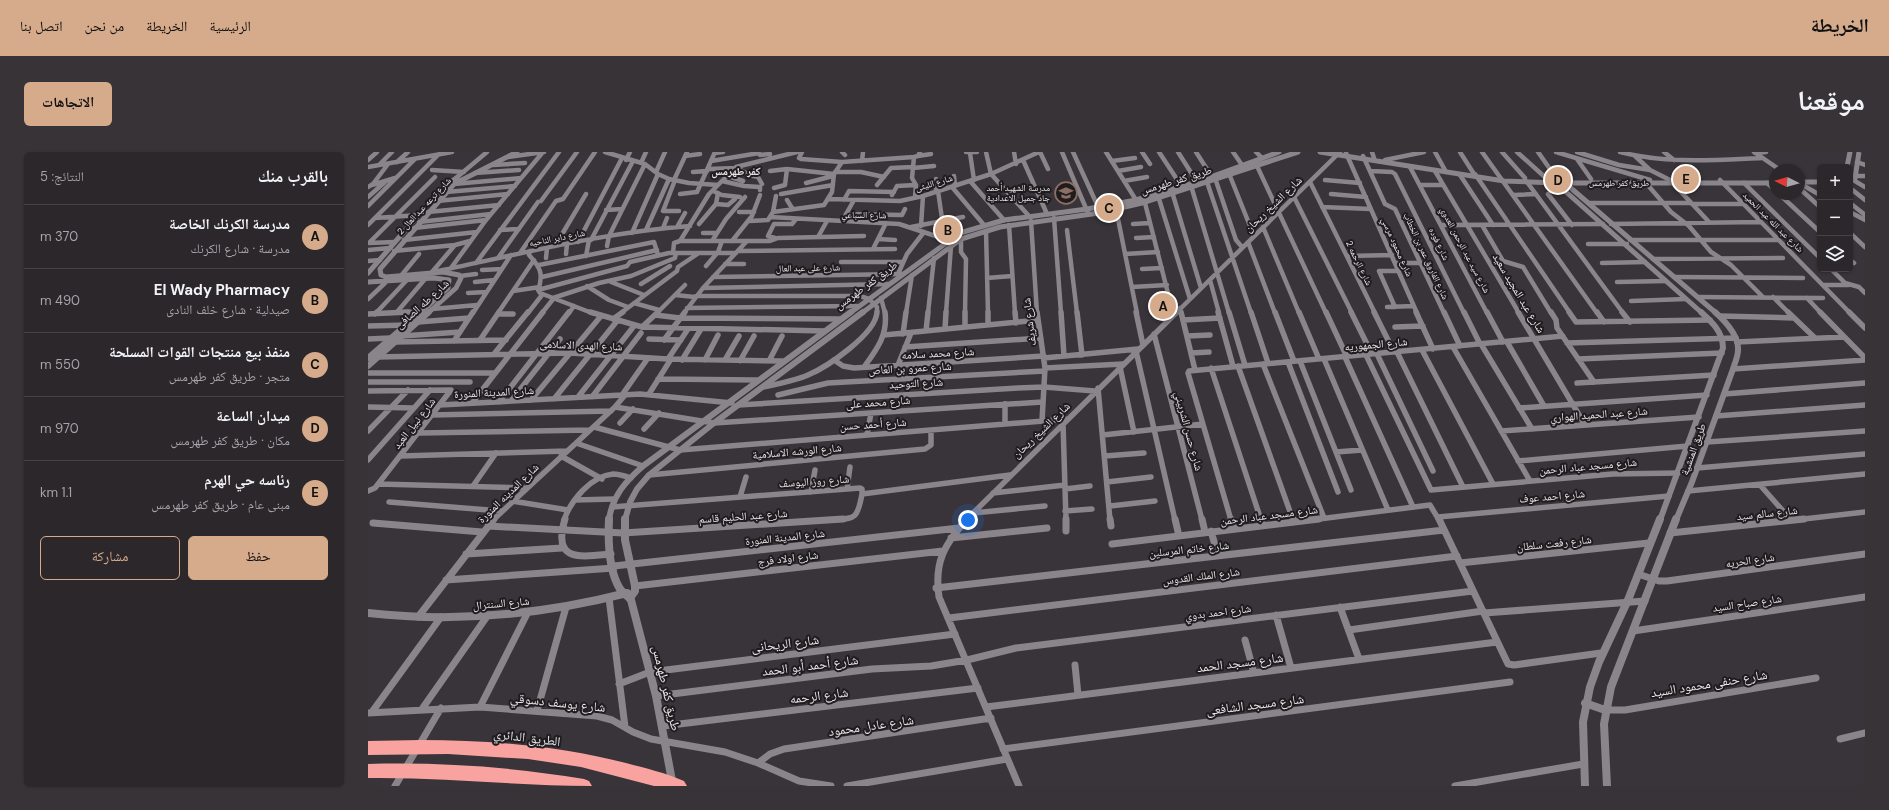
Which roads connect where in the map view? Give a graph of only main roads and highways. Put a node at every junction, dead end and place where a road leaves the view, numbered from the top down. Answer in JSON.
{"nodes":[{"id":1,"x":368,"y":748,"type":"edge"},
{"id":2,"x":374,"y":771,"type":"edge"},
{"id":3,"x":584,"y":786,"type":"edge"},
{"id":4,"x":679,"y":786,"type":"edge"}],
"edges":[{"from":1,"to":4,"type":"highway","name":"الطريق الدائري"},
{"from":2,"to":3,"type":"highway"}]}
